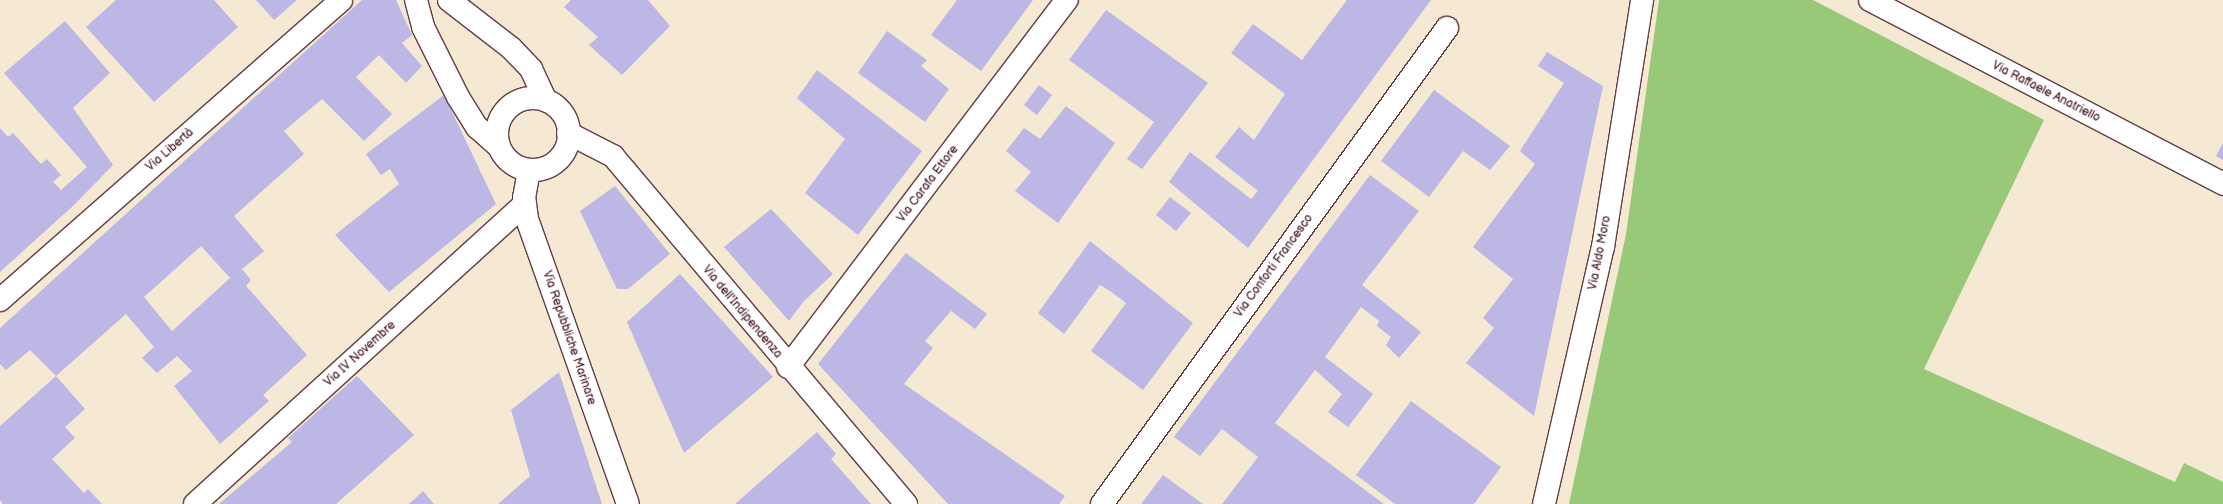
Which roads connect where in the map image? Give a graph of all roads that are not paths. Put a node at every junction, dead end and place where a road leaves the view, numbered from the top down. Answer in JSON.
{"nodes":[{"id":1,"x":341,"y":0,"type":"edge"},
{"id":2,"x":416,"y":0,"type":"edge"},
{"id":3,"x":449,"y":0,"type":"edge"},
{"id":4,"x":1067,"y":0,"type":"edge"},
{"id":5,"x":1642,"y":0,"type":"edge"},
{"id":6,"x":1870,"y":0,"type":"edge"},
{"id":7,"x":1447,"y":28,"type":"dead end"},
{"id":8,"x":546,"y":101,"type":"junction"},
{"id":9,"x":568,"y":134,"type":"junction"},
{"id":10,"x":498,"y":147,"type":"junction"},
{"id":11,"x":528,"y":170,"type":"junction"},
{"id":12,"x":2223,"y":184,"type":"edge"},
{"id":13,"x":525,"y":204,"type":"junction"},
{"id":14,"x":0,"y":300,"type":"edge"},
{"id":15,"x":788,"y":367,"type":"junction"},
{"id":16,"x":195,"y":504,"type":"edge"},
{"id":17,"x":628,"y":504,"type":"edge"},
{"id":18,"x":906,"y":504,"type":"edge"},
{"id":19,"x":1102,"y":504,"type":"edge"},
{"id":20,"x":1544,"y":504,"type":"edge"}],
"edges":[{"from":1,"to":14,"type":"street","name":"Via Libertà"},
{"from":2,"to":10,"type":"street"},
{"from":3,"to":8,"type":"street"},
{"from":4,"to":15,"type":"street","name":"Via Carafa Ettore"},
{"from":5,"to":20,"type":"street","name":"Via Aldo Moro"},
{"from":6,"to":12,"type":"street","name":"Via Raffaele Anatriello"},
{"from":7,"to":19,"type":"street","name":"Via Conforti Francesco"},
{"from":8,"to":9,"type":"street"},
{"from":8,"to":10,"type":"street"},
{"from":9,"to":11,"type":"street"},
{"from":9,"to":15,"type":"street","name":"Via dell'Indipendenza"},
{"from":10,"to":11,"type":"street"},
{"from":11,"to":13,"type":"street","name":"Via Repubbliche Marinare"},
{"from":13,"to":16,"type":"street","name":"Via IV Novembre"},
{"from":13,"to":17,"type":"street","name":"Via Repubbliche Marinare"},
{"from":15,"to":18,"type":"street","name":"Via dell'Indipendenza"}]}
